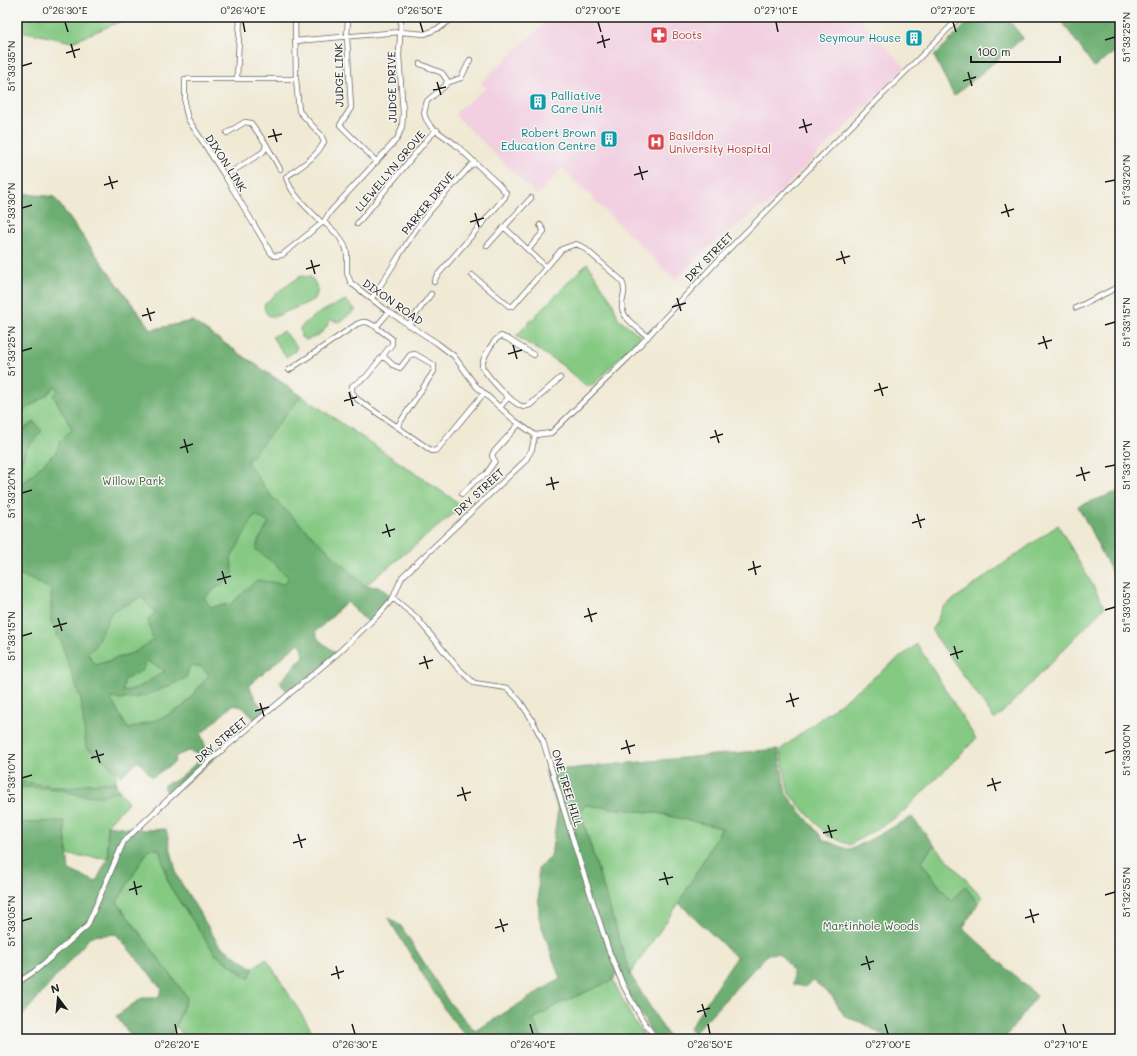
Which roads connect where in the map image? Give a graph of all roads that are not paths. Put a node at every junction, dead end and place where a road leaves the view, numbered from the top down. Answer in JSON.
{"nodes":[{"id":1,"x":240,"y":17,"type":"edge"},
{"id":2,"x":295,"y":17,"type":"edge"},
{"id":3,"x":348,"y":17,"type":"edge"},
{"id":4,"x":402,"y":17,"type":"edge"},
{"id":5,"x":454,"y":17,"type":"edge"},
{"id":6,"x":951,"y":17,"type":"edge"},
{"id":7,"x":960,"y":17,"type":"edge"},
{"id":8,"x":956,"y":22,"type":"junction"},
{"id":9,"x":400,"y":32,"type":"junction"},
{"id":10,"x":347,"y":37,"type":"junction"},
{"id":11,"x":295,"y":41,"type":"junction"},
{"id":12,"x":470,"y":60,"type":"dead end"},
{"id":13,"x":420,"y":64,"type":"dead end"},
{"id":14,"x":237,"y":79,"type":"junction"},
{"id":15,"x":296,"y":79,"type":"junction"},
{"id":16,"x":447,"y":83,"type":"junction"},
{"id":17,"x":437,"y":130,"type":"junction"},
{"id":18,"x":227,"y":133,"type":"dead end"},
{"id":19,"x":266,"y":144,"type":"junction"},
{"id":20,"x":376,"y":162,"type":"junction"},
{"id":21,"x":475,"y":164,"type":"junction"},
{"id":22,"x":280,"y":169,"type":"dead end"},
{"id":23,"x":225,"y":176,"type":"junction"},
{"id":24,"x":531,"y":198,"type":"dead end"},
{"id":25,"x":323,"y":223,"type":"junction"},
{"id":26,"x":356,"y":224,"type":"dead end"},
{"id":27,"x":540,"y":225,"type":"dead end"},
{"id":28,"x":504,"y":227,"type":"junction"},
{"id":29,"x":487,"y":246,"type":"dead end"},
{"id":30,"x":528,"y":250,"type":"junction"},
{"id":31,"x":546,"y":268,"type":"junction"},
{"id":32,"x":472,"y":275,"type":"dead end"},
{"id":33,"x":434,"y":282,"type":"dead end"},
{"id":34,"x":1120,"y":286,"type":"edge"},
{"id":35,"x":431,"y":294,"type":"dead end"},
{"id":36,"x":372,"y":298,"type":"junction"},
{"id":37,"x":1076,"y":308,"type":"dead end"},
{"id":38,"x":389,"y":312,"type":"junction"},
{"id":39,"x":408,"y":325,"type":"junction"},
{"id":40,"x":376,"y":326,"type":"junction"},
{"id":41,"x":648,"y":337,"type":"junction"},
{"id":42,"x":534,"y":355,"type":"dead end"},
{"id":43,"x":383,"y":356,"type":"junction"},
{"id":44,"x":289,"y":370,"type":"dead end"},
{"id":45,"x":560,"y":378,"type":"dead end"},
{"id":46,"x":484,"y":393,"type":"junction"},
{"id":47,"x":509,"y":397,"type":"junction"},
{"id":48,"x":500,"y":407,"type":"junction"},
{"id":49,"x":519,"y":424,"type":"junction"},
{"id":50,"x":397,"y":427,"type":"junction"},
{"id":51,"x":535,"y":435,"type":"junction"},
{"id":52,"x":462,"y":494,"type":"dead end"},
{"id":53,"x":393,"y":598,"type":"junction"},
{"id":54,"x":17,"y":982,"type":"edge"},
{"id":55,"x":656,"y":1039,"type":"edge"}],
"edges":[{"from":1,"to":14,"type":"street"},
{"from":2,"to":11,"type":"street","name":"DIXON ROAD"},
{"from":3,"to":10,"type":"street","name":"JUDGE LINK"},
{"from":4,"to":9,"type":"street","name":"JUDGE DRIVE"},
{"from":5,"to":9,"type":"street"},
{"from":6,"to":8,"type":"street"},
{"from":7,"to":8,"type":"street","name":"DRY STREET"},
{"from":8,"to":41,"type":"street","name":"DRY STREET"},
{"from":9,"to":10,"type":"street"},
{"from":9,"to":20,"type":"street","name":"JUDGE DRIVE"},
{"from":10,"to":11,"type":"street"},
{"from":10,"to":20,"type":"street","name":"JUDGE LINK"},
{"from":11,"to":15,"type":"street","name":"DIXON ROAD"},
{"from":12,"to":16,"type":"street"},
{"from":13,"to":16,"type":"street"},
{"from":14,"to":15,"type":"street","name":"DIXON LINK"},
{"from":14,"to":23,"type":"street","name":"DIXON LINK"},
{"from":15,"to":25,"type":"street","name":"DIXON ROAD"},
{"from":16,"to":17,"type":"street"},
{"from":17,"to":21,"type":"street"},
{"from":17,"to":26,"type":"street","name":"LLEWELLYN GROVE"},
{"from":18,"to":19,"type":"street"},
{"from":19,"to":22,"type":"street"},
{"from":19,"to":23,"type":"street"},
{"from":20,"to":25,"type":"street","name":"JUDGE DRIVE"},
{"from":21,"to":33,"type":"street"},
{"from":21,"to":36,"type":"street","name":"PARKER DRIVE"},
{"from":23,"to":25,"type":"street","name":"DIXON LINK"},
{"from":24,"to":28,"type":"street"},
{"from":25,"to":36,"type":"street","name":"DIXON ROAD"},
{"from":27,"to":30,"type":"street"},
{"from":28,"to":29,"type":"street"},
{"from":28,"to":30,"type":"street"},
{"from":30,"to":31,"type":"street"},
{"from":31,"to":32,"type":"street"},
{"from":31,"to":41,"type":"street"},
{"from":34,"to":37,"type":"street"},
{"from":35,"to":39,"type":"street"},
{"from":36,"to":38,"type":"street","name":"DIXON ROAD"},
{"from":38,"to":39,"type":"street","name":"DIXON ROAD"},
{"from":38,"to":40,"type":"street"},
{"from":39,"to":46,"type":"street","name":"DIXON ROAD"},
{"from":40,"to":43,"type":"street"},
{"from":40,"to":44,"type":"street"},
{"from":41,"to":51,"type":"street","name":"DRY STREET"},
{"from":42,"to":47,"type":"street"},
{"from":43,"to":50,"type":"street"},
{"from":43,"to":50,"type":"street"},
{"from":45,"to":47,"type":"street"},
{"from":46,"to":48,"type":"street","name":"DIXON ROAD"},
{"from":46,"to":50,"type":"street"},
{"from":47,"to":48,"type":"street"},
{"from":48,"to":49,"type":"street","name":"DIXON ROAD"},
{"from":49,"to":51,"type":"street","name":"DIXON ROAD"},
{"from":49,"to":52,"type":"street"},
{"from":51,"to":53,"type":"street","name":"DRY STREET"},
{"from":53,"to":54,"type":"street","name":"DRY STREET"},
{"from":53,"to":55,"type":"street","name":"ONE TREE HILL"}]}
